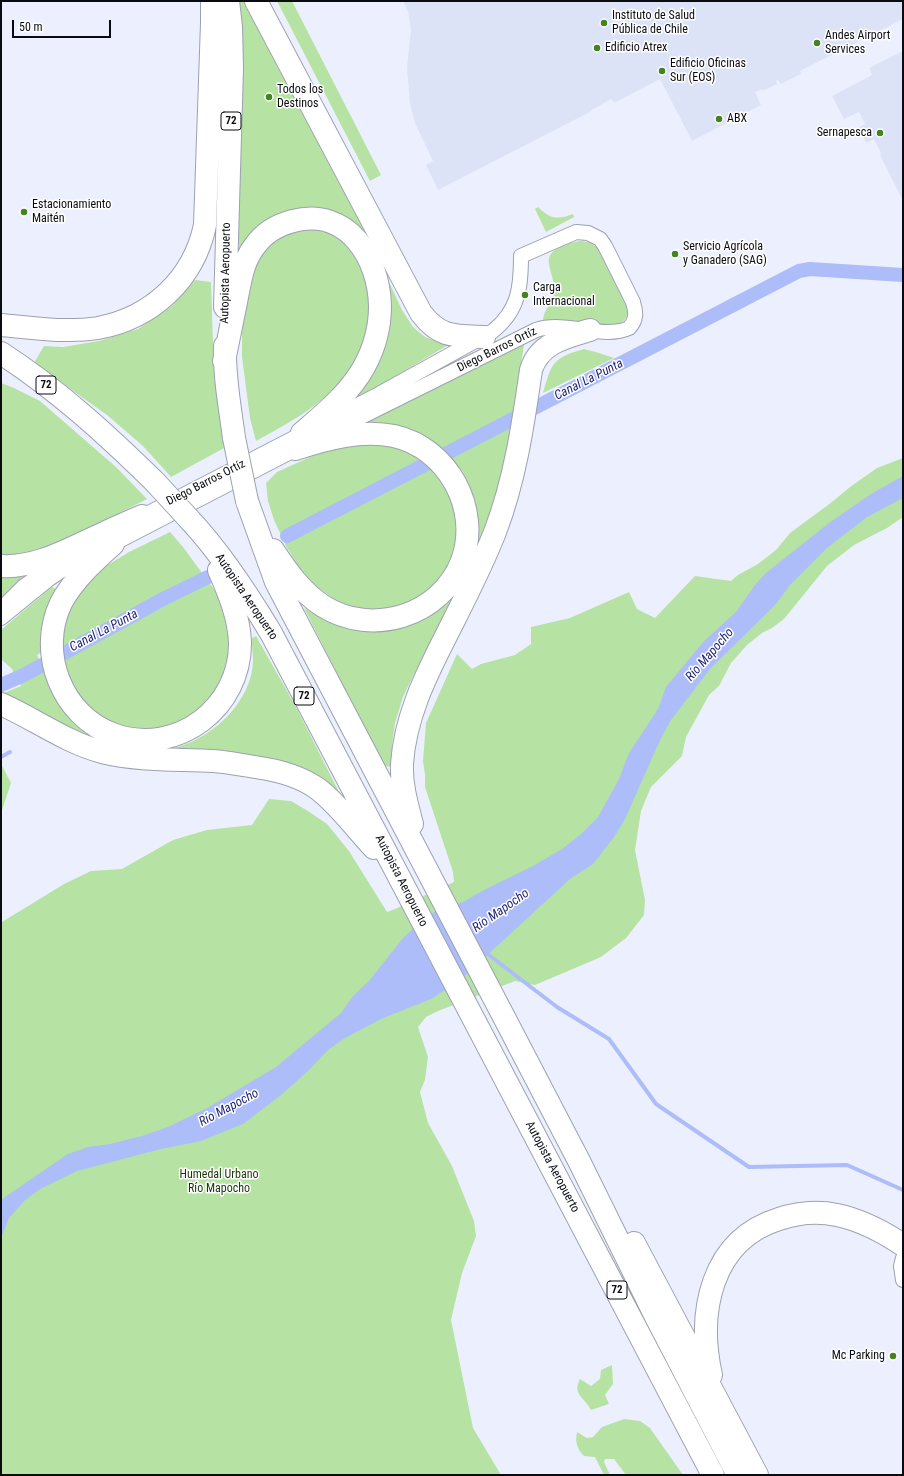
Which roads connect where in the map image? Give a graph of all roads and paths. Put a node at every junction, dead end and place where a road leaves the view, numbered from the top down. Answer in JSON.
{"nodes":[{"id":1,"x":212,"y":1,"type":"edge"},
{"id":2,"x":228,"y":1,"type":"edge"},
{"id":3,"x":256,"y":1,"type":"edge"},
{"id":4,"x":1,"y":324,"type":"edge"},
{"id":5,"x":590,"y":330,"type":"junction"},
{"id":6,"x":484,"y":337,"type":"junction"},
{"id":7,"x":1,"y":353,"type":"edge"},
{"id":8,"x":224,"y":361,"type":"junction"},
{"id":9,"x":1,"y":372,"type":"edge"},
{"id":10,"x":88,"y":419,"type":"junction"},
{"id":11,"x":299,"y":441,"type":"junction"},
{"id":12,"x":142,"y":516,"type":"junction"},
{"id":13,"x":254,"y":523,"type":"junction"},
{"id":14,"x":194,"y":524,"type":"junction"},
{"id":15,"x":113,"y":544,"type":"junction"},
{"id":16,"x":1,"y":566,"type":"edge"},
{"id":17,"x":1,"y":609,"type":"edge"},
{"id":18,"x":1,"y":618,"type":"edge"},
{"id":19,"x":1,"y":704,"type":"edge"},
{"id":20,"x":419,"y":852,"type":"junction"},
{"id":21,"x":400,"y":878,"type":"junction"},
{"id":22,"x":579,"y":1161,"type":"junction"},
{"id":23,"x":903,"y":1244,"type":"edge"},
{"id":24,"x":903,"y":1258,"type":"edge"},
{"id":25,"x":903,"y":1280,"type":"edge"},
{"id":26,"x":718,"y":1401,"type":"junction"},
{"id":27,"x":714,"y":1475,"type":"edge"},
{"id":28,"x":738,"y":1475,"type":"edge"},
{"id":29,"x":757,"y":1475,"type":"edge"}],
"edges":[{"from":1,"to":4,"type":"highway"},
{"from":2,"to":8,"type":"highway","name":"Autopista Aeropuerto","number":"72"},
{"from":3,"to":6,"type":"highway"},
{"from":5,"to":6,"type":"street","name":"Diego Barros Ortíz"},
{"from":5,"to":11,"type":"street","name":"Diego Barros Ortíz"},
{"from":5,"to":20,"type":"highway"},
{"from":6,"to":11,"type":"street","name":"Diego Barros Ortíz"},
{"from":7,"to":10,"type":"highway","name":"Autopista Aeropuerto","number":"72"},
{"from":8,"to":11,"type":"highway"},
{"from":8,"to":13,"type":"highway","name":"Autopista Aeropuerto","number":"72","bridge":true},
{"from":9,"to":10,"type":"highway"},
{"from":10,"to":14,"type":"highway","name":"Autopista Aeropuerto","number":"72","bridge":true},
{"from":11,"to":12,"type":"street","name":"Diego Barros Ortíz"},
{"from":11,"to":13,"type":"highway"},
{"from":11,"to":15,"type":"street","name":"Diego Barros Ortíz"},
{"from":12,"to":16,"type":"highway"},
{"from":12,"to":17,"type":"street","name":"Diego Barros Ortíz"},
{"from":13,"to":20,"type":"highway","name":"Autopista Aeropuerto","number":"72"},
{"from":14,"to":15,"type":"highway"},
{"from":14,"to":21,"type":"highway","name":"Autopista Aeropuerto","number":"72"},
{"from":15,"to":18,"type":"street","name":"Diego Barros Ortíz"},
{"from":19,"to":21,"type":"highway"},
{"from":20,"to":22,"type":"highway","name":"Autopista Aeropuerto","number":"72"},
{"from":21,"to":27,"type":"highway","name":"Autopista Aeropuerto","number":"72"},
{"from":22,"to":26,"type":"highway","name":"Autopista Aeropuerto"},
{"from":22,"to":28,"type":"highway","name":"Autopista Aeropuerto","number":"72"},
{"from":23,"to":26,"type":"highway"},
{"from":24,"to":25,"type":"street"},
{"from":26,"to":29,"type":"highway","name":"Autopista Aeropuerto"}]}
